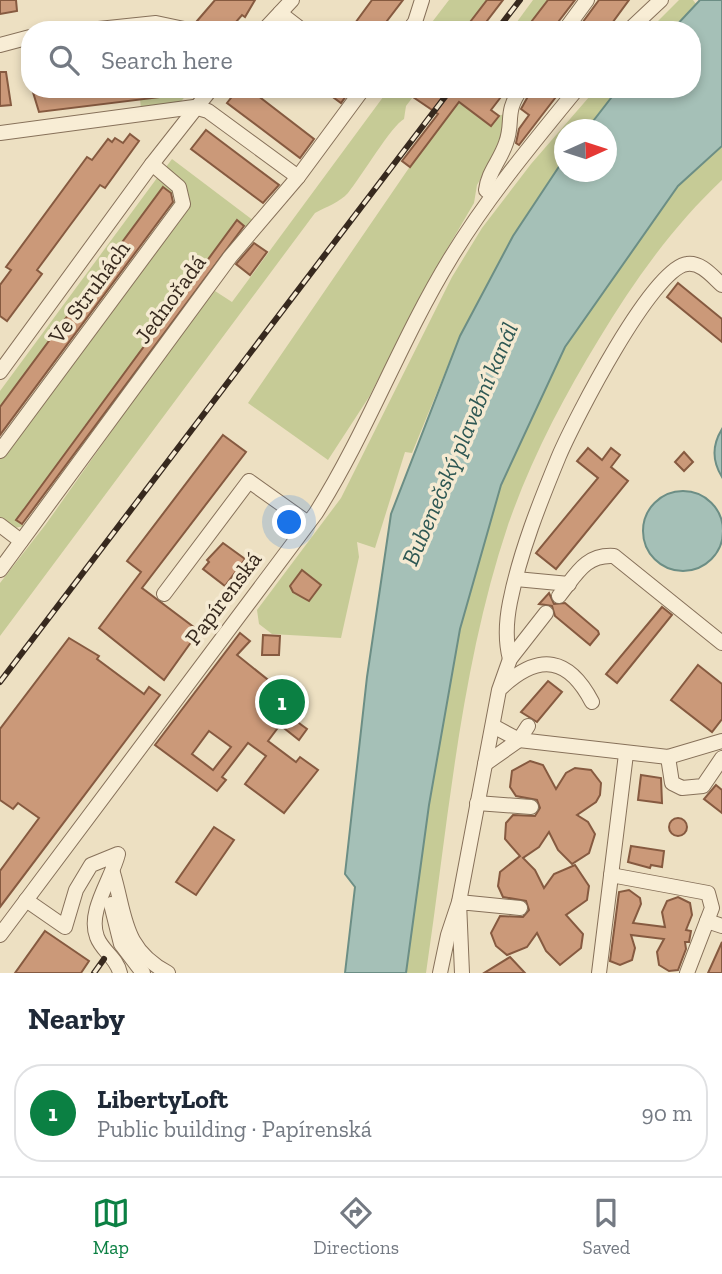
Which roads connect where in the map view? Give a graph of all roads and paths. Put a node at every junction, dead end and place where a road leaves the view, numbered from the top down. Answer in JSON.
{"nodes":[{"id":1,"x":292,"y":0,"type":"edge"},
{"id":2,"x":422,"y":0,"type":"edge"},
{"id":3,"x":587,"y":0,"type":"edge"},
{"id":4,"x":661,"y":0,"type":"edge"},
{"id":5,"x":279,"y":13,"type":"junction"},
{"id":6,"x":272,"y":21,"type":"edge"},
{"id":7,"x":290,"y":21,"type":"edge"},
{"id":8,"x":415,"y":21,"type":"edge"},
{"id":9,"x":572,"y":21,"type":"edge"},
{"id":10,"x":639,"y":21,"type":"edge"},
{"id":11,"x":21,"y":39,"type":"edge"},
{"id":12,"x":0,"y":45,"type":"edge"},
{"id":13,"x":202,"y":98,"type":"edge"},
{"id":14,"x":356,"y":98,"type":"edge"},
{"id":15,"x":515,"y":98,"type":"edge"},
{"id":16,"x":570,"y":98,"type":"edge"},
{"id":17,"x":194,"y":107,"type":"junction"},
{"id":18,"x":0,"y":133,"type":"edge"},
{"id":19,"x":152,"y":164,"type":"junction"},
{"id":20,"x":298,"y":177,"type":"junction"},
{"id":21,"x":491,"y":194,"type":"junction"},
{"id":22,"x":722,"y":285,"type":"edge"},
{"id":23,"x":0,"y":372,"type":"edge"},
{"id":24,"x":0,"y":451,"type":"edge"},
{"id":25,"x":308,"y":523,"type":"junction"},
{"id":26,"x":0,"y":525,"type":"edge"},
{"id":27,"x":21,"y":541,"type":"junction"},
{"id":28,"x":0,"y":570,"type":"edge"},
{"id":29,"x":516,"y":579,"type":"junction"},
{"id":30,"x":569,"y":584,"type":"junction"},
{"id":31,"x":164,"y":594,"type":"dead end"},
{"id":32,"x":559,"y":596,"type":"dead end"},
{"id":33,"x":546,"y":613,"type":"dead end"},
{"id":34,"x":722,"y":643,"type":"edge"},
{"id":35,"x":510,"y":659,"type":"junction"},
{"id":36,"x":499,"y":690,"type":"junction"},
{"id":37,"x":592,"y":702,"type":"dead end"},
{"id":38,"x":493,"y":726,"type":"junction"},
{"id":39,"x":528,"y":726,"type":"dead end"},
{"id":40,"x":519,"y":740,"type":"junction"},
{"id":41,"x":722,"y":741,"type":"edge"},
{"id":42,"x":626,"y":754,"type":"junction"},
{"id":43,"x":668,"y":757,"type":"junction"},
{"id":44,"x":722,"y":758,"type":"edge"},
{"id":45,"x":485,"y":764,"type":"junction"},
{"id":46,"x":477,"y":803,"type":"junction"},
{"id":47,"x":531,"y":807,"type":"dead end"},
{"id":48,"x":113,"y":874,"type":"junction"},
{"id":49,"x":611,"y":876,"type":"junction"},
{"id":50,"x":26,"y":900,"type":"junction"},
{"id":51,"x":459,"y":902,"type":"junction"},
{"id":52,"x":520,"y":908,"type":"dead end"},
{"id":53,"x":708,"y":920,"type":"junction"},
{"id":54,"x":722,"y":926,"type":"edge"},
{"id":55,"x":0,"y":935,"type":"edge"},
{"id":56,"x":136,"y":970,"type":"edge"},
{"id":57,"x":120,"y":973,"type":"edge"},
{"id":58,"x":168,"y":973,"type":"edge"},
{"id":59,"x":440,"y":973,"type":"edge"},
{"id":60,"x":462,"y":973,"type":"edge"},
{"id":61,"x":599,"y":973,"type":"edge"},
{"id":62,"x":687,"y":973,"type":"edge"}],
"edges":[{"from":1,"to":5,"type":"street"},
{"from":2,"to":8,"type":"street"},
{"from":3,"to":9,"type":"street"},
{"from":4,"to":10,"type":"street"},
{"from":5,"to":6,"type":"street"},
{"from":5,"to":7,"type":"street"},
{"from":11,"to":12,"type":"street"},
{"from":13,"to":17,"type":"street","name":"Ve Struhách"},
{"from":14,"to":20,"type":"street","name":"Jednořadá"},
{"from":15,"to":21,"type":"street","name":"Papírenská"},
{"from":16,"to":21,"type":"street","name":"Papírenská"},
{"from":17,"to":18,"type":"street"},
{"from":17,"to":19,"type":"street","name":"Ve Struhách"},
{"from":17,"to":20,"type":"street"},
{"from":19,"to":23,"type":"street","name":"Ve Struhách"},
{"from":19,"to":24,"type":"street","name":"Ve Struhách"},
{"from":20,"to":27,"type":"street","name":"Jednořadá"},
{"from":21,"to":25,"type":"street","name":"Papírenská"},
{"from":22,"to":29,"type":"street"},
{"from":25,"to":31,"type":"street"},
{"from":25,"to":50,"type":"street","name":"Papírenská"},
{"from":26,"to":27,"type":"street"},
{"from":27,"to":28,"type":"street","name":"Jednořadá"},
{"from":29,"to":30,"type":"street"},
{"from":29,"to":35,"type":"street"},
{"from":30,"to":32,"type":"street"},
{"from":30,"to":34,"type":"street"},
{"from":33,"to":35,"type":"street"},
{"from":35,"to":36,"type":"street"},
{"from":36,"to":37,"type":"street"},
{"from":36,"to":38,"type":"street"},
{"from":38,"to":40,"type":"street"},
{"from":38,"to":45,"type":"street"},
{"from":39,"to":40,"type":"street"},
{"from":40,"to":42,"type":"street"},
{"from":40,"to":45,"type":"street"},
{"from":41,"to":43,"type":"street"},
{"from":42,"to":43,"type":"street"},
{"from":42,"to":49,"type":"street"},
{"from":43,"to":44,"type":"street"},
{"from":45,"to":46,"type":"street"},
{"from":46,"to":47,"type":"street"},
{"from":46,"to":51,"type":"street"},
{"from":48,"to":50,"type":"street"},
{"from":48,"to":56,"type":"street"},
{"from":48,"to":57,"type":"street"},
{"from":48,"to":58,"type":"street"},
{"from":49,"to":53,"type":"street"},
{"from":49,"to":61,"type":"street"},
{"from":50,"to":55,"type":"street","name":"Papírenská"},
{"from":51,"to":52,"type":"street"},
{"from":51,"to":59,"type":"street"},
{"from":51,"to":60,"type":"street"},
{"from":53,"to":54,"type":"street"},
{"from":53,"to":62,"type":"street"}]}
